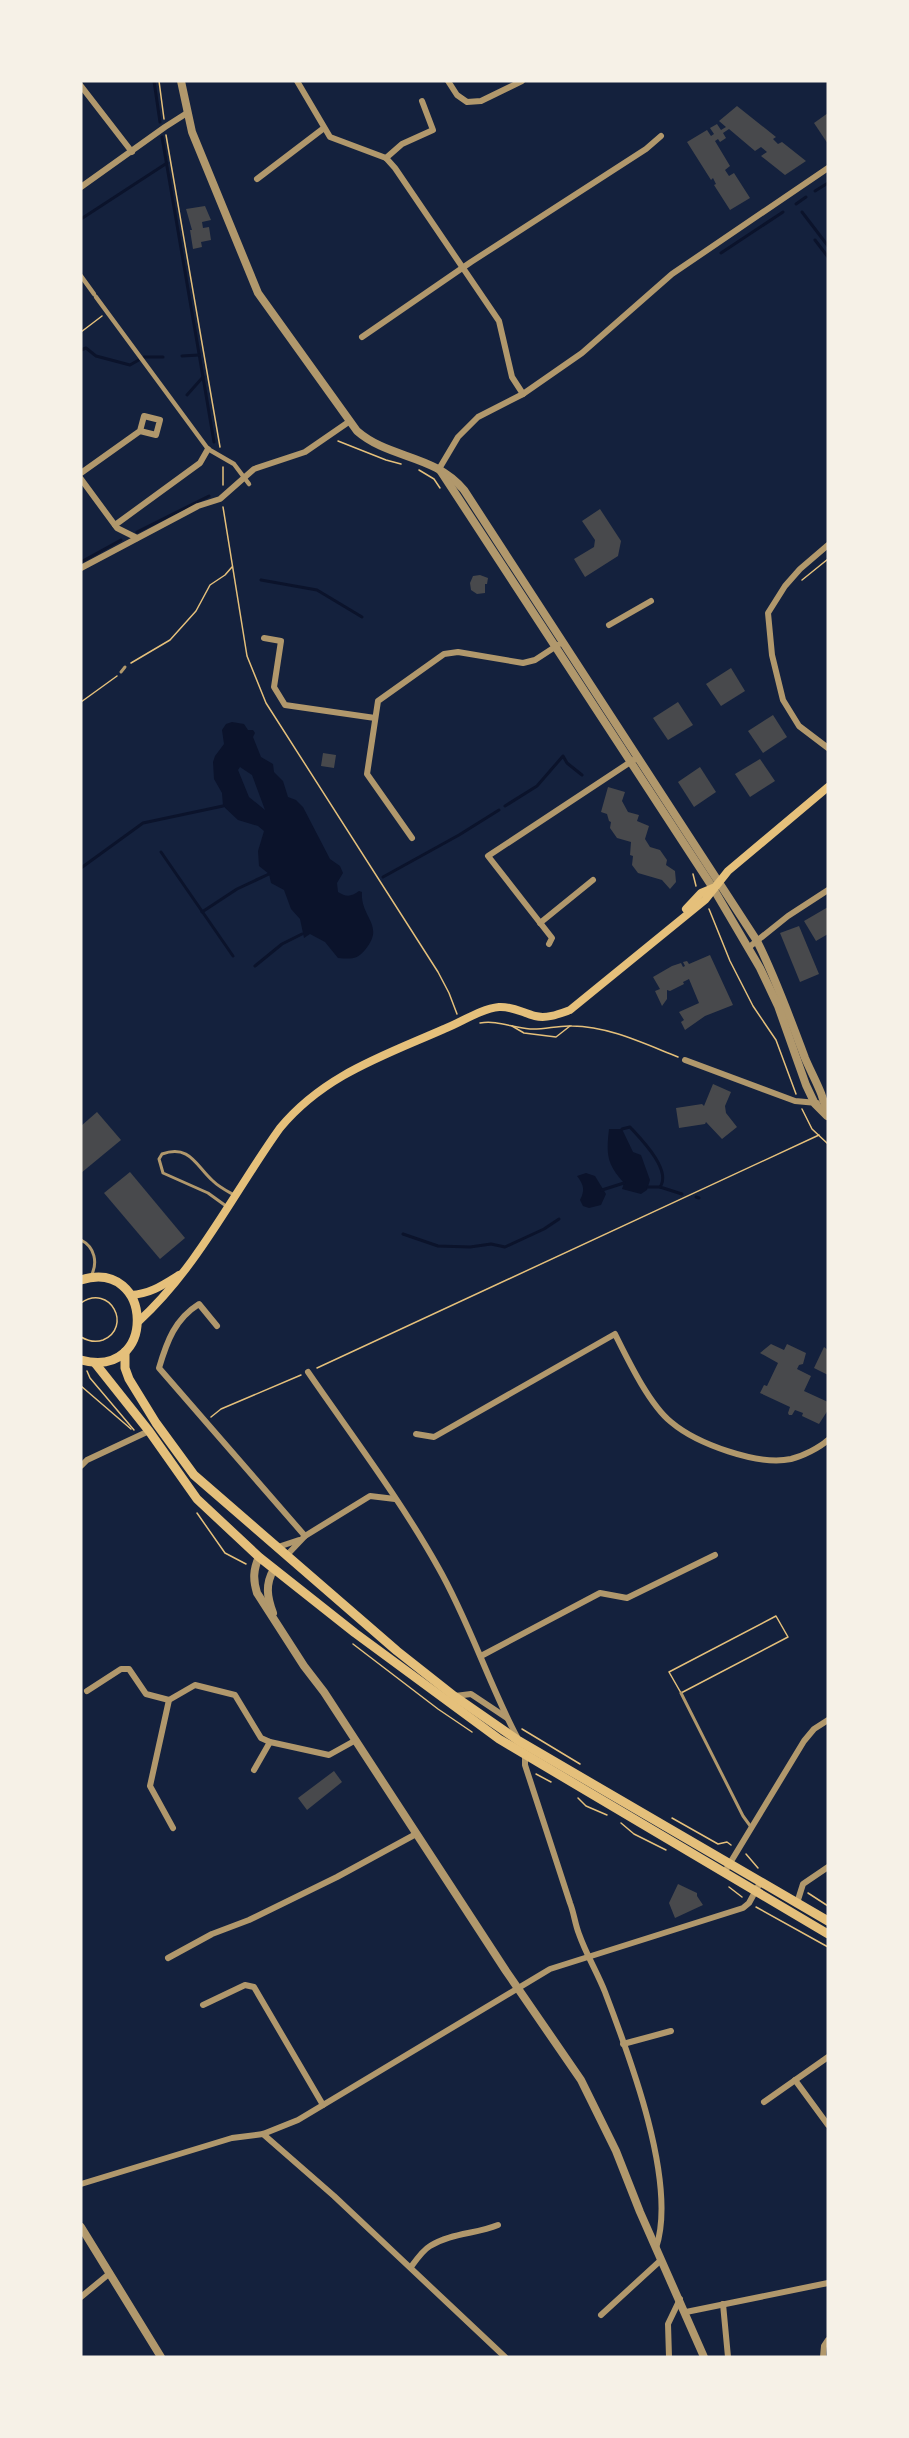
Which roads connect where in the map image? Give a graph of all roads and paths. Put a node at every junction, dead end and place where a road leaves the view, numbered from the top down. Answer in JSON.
{"nodes":[{"id":1,"x":159,"y":81,"type":"edge"},
{"id":2,"x":181,"y":81,"type":"edge"},
{"id":3,"x":297,"y":81,"type":"edge"},
{"id":4,"x":448,"y":81,"type":"edge"},
{"id":5,"x":522,"y":81,"type":"edge"},
{"id":6,"x":81,"y":86,"type":"edge"},
{"id":7,"x":422,"y":101,"type":"dead end"},
{"id":8,"x":188,"y":113,"type":"junction"},
{"id":9,"x":165,"y":127,"type":"junction"},
{"id":10,"x":324,"y":128,"type":"junction"},
{"id":11,"x":661,"y":136,"type":"dead end"},
{"id":12,"x":132,"y":152,"type":"junction"},
{"id":13,"x":386,"y":158,"type":"junction"},
{"id":14,"x":828,"y":168,"type":"edge"},
{"id":15,"x":257,"y":179,"type":"dead end"},
{"id":16,"x":81,"y":187,"type":"edge"},
{"id":17,"x":464,"y":267,"type":"junction"},
{"id":18,"x":81,"y":276,"type":"edge"},
{"id":19,"x":107,"y":312,"type":"junction"},
{"id":20,"x":81,"y":332,"type":"edge"},
{"id":21,"x":362,"y":337,"type":"dead end"},
{"id":22,"x":523,"y":394,"type":"junction"},
{"id":23,"x":350,"y":421,"type":"junction"},
{"id":24,"x":140,"y":431,"type":"dead end"},
{"id":25,"x":337,"y":440,"type":"dead end"},
{"id":26,"x":208,"y":449,"type":"junction"},
{"id":27,"x":222,"y":456,"type":"junction"},
{"id":28,"x":402,"y":464,"type":"dead end"},
{"id":29,"x":439,"y":469,"type":"junction"},
{"id":30,"x":81,"y":473,"type":"edge"},
{"id":31,"x":244,"y":477,"type":"junction"},
{"id":32,"x":81,"y":479,"type":"edge"},
{"id":33,"x":249,"y":484,"type":"dead end"},
{"id":34,"x":220,"y":499,"type":"junction"},
{"id":35,"x":115,"y":525,"type":"junction"},
{"id":36,"x":138,"y":538,"type":"junction"},
{"id":37,"x":828,"y":546,"type":"edge"},
{"id":38,"x":828,"y":559,"type":"edge"},
{"id":39,"x":232,"y":567,"type":"junction"},
{"id":40,"x":81,"y":568,"type":"edge"},
{"id":41,"x":784,"y":591,"type":"junction"},
{"id":42,"x":651,"y":601,"type":"dead end"},
{"id":43,"x":609,"y":625,"type":"dead end"},
{"id":44,"x":264,"y":638,"type":"dead end"},
{"id":45,"x":560,"y":644,"type":"junction"},
{"id":46,"x":125,"y":667,"type":"joint"},
{"id":47,"x":120,"y":672,"type":"joint"},
{"id":48,"x":81,"y":702,"type":"edge"},
{"id":49,"x":375,"y":718,"type":"junction"},
{"id":50,"x":828,"y":748,"type":"edge"},
{"id":51,"x":638,"y":757,"type":"junction"},
{"id":52,"x":629,"y":762,"type":"junction"},
{"id":53,"x":828,"y":787,"type":"edge"},
{"id":54,"x":412,"y":838,"type":"dead end"},
{"id":55,"x":593,"y":880,"type":"dead end"},
{"id":56,"x":716,"y":885,"type":"junction"},
{"id":57,"x":828,"y":891,"type":"edge"},
{"id":58,"x":709,"y":908,"type":"dead end"},
{"id":59,"x":540,"y":922,"type":"junction"},
{"id":60,"x":757,"y":941,"type":"junction"},
{"id":61,"x":549,"y":944,"type":"dead end"},
{"id":62,"x":748,"y":948,"type":"junction"},
{"id":63,"x":460,"y":1023,"type":"junction"},
{"id":64,"x":508,"y":1024,"type":"junction"},
{"id":65,"x":571,"y":1025,"type":"junction"},
{"id":66,"x":685,"y":1060,"type":"joint"},
{"id":67,"x":825,"y":1101,"type":"junction"},
{"id":68,"x":798,"y":1102,"type":"junction"},
{"id":69,"x":815,"y":1104,"type":"junction"},
{"id":70,"x":827,"y":1116,"type":"edge"},
{"id":71,"x":819,"y":1135,"type":"junction"},
{"id":72,"x":828,"y":1144,"type":"edge"},
{"id":73,"x":234,"y":1195,"type":"junction"},
{"id":74,"x":227,"y":1207,"type":"junction"},
{"id":75,"x":81,"y":1240,"type":"edge"},
{"id":76,"x":184,"y":1271,"type":"junction"},
{"id":77,"x":86,"y":1279,"type":"edge"},
{"id":78,"x":130,"y":1294,"type":"junction"},
{"id":79,"x":81,"y":1302,"type":"edge"},
{"id":80,"x":139,"y":1321,"type":"junction"},
{"id":81,"x":217,"y":1326,"type":"dead end"},
{"id":82,"x":81,"y":1337,"type":"edge"},
{"id":83,"x":125,"y":1352,"type":"junction"},
{"id":84,"x":81,"y":1360,"type":"edge"},
{"id":85,"x":95,"y":1363,"type":"junction"},
{"id":86,"x":86,"y":1370,"type":"dead end"},
{"id":87,"x":308,"y":1372,"type":"junction"},
{"id":88,"x":81,"y":1386,"type":"edge"},
{"id":89,"x":205,"y":1421,"type":"junction"},
{"id":90,"x":149,"y":1431,"type":"junction"},
{"id":91,"x":416,"y":1434,"type":"dead end"},
{"id":92,"x":138,"y":1436,"type":"junction"},
{"id":93,"x":828,"y":1440,"type":"edge"},
{"id":94,"x":81,"y":1466,"type":"edge"},
{"id":95,"x":395,"y":1499,"type":"junction"},
{"id":96,"x":302,"y":1538,"type":"junction"},
{"id":97,"x":278,"y":1547,"type":"junction"},
{"id":98,"x":287,"y":1555,"type":"junction"},
{"id":99,"x":715,"y":1555,"type":"dead end"},
{"id":100,"x":260,"y":1557,"type":"junction"},
{"id":101,"x":274,"y":1569,"type":"junction"},
{"id":102,"x":275,"y":1620,"type":"junction"},
{"id":103,"x":481,"y":1656,"type":"junction"},
{"id":104,"x":87,"y":1691,"type":"dead end"},
{"id":105,"x":681,"y":1693,"type":"junction"},
{"id":106,"x":454,"y":1696,"type":"junction"},
{"id":107,"x":169,"y":1700,"type":"junction"},
{"id":108,"x":507,"y":1718,"type":"junction"},
{"id":109,"x":828,"y":1720,"type":"edge"},
{"id":110,"x":516,"y":1726,"type":"dead end"},
{"id":111,"x":356,"y":1740,"type":"junction"},
{"id":112,"x":519,"y":1741,"type":"junction"},
{"id":113,"x":270,"y":1742,"type":"junction"},
{"id":114,"x":525,"y":1754,"type":"junction"},
{"id":115,"x":588,"y":1769,"type":"dead end"},
{"id":116,"x":254,"y":1770,"type":"dead end"},
{"id":117,"x":666,"y":1815,"type":"dead end"},
{"id":118,"x":751,"y":1827,"type":"junction"},
{"id":119,"x":173,"y":1828,"type":"dead end"},
{"id":120,"x":416,"y":1834,"type":"junction"},
{"id":121,"x":738,"y":1849,"type":"junction"},
{"id":122,"x":729,"y":1863,"type":"junction"},
{"id":123,"x":828,"y":1867,"type":"edge"},
{"id":124,"x":724,"y":1873,"type":"junction"},
{"id":125,"x":761,"y":1876,"type":"junction"},
{"id":126,"x":802,"y":1886,"type":"junction"},
{"id":127,"x":756,"y":1892,"type":"junction"},
{"id":128,"x":797,"y":1903,"type":"junction"},
{"id":129,"x":828,"y":1906,"type":"edge"},
{"id":130,"x":828,"y":1921,"type":"edge"},
{"id":131,"x":828,"y":1934,"type":"edge"},
{"id":132,"x":590,"y":1957,"type":"junction"},
{"id":133,"x":168,"y":1958,"type":"dead end"},
{"id":134,"x":519,"y":1989,"type":"junction"},
{"id":135,"x":203,"y":2005,"type":"dead end"},
{"id":136,"x":671,"y":2031,"type":"dead end"},
{"id":137,"x":623,"y":2044,"type":"junction"},
{"id":138,"x":828,"y":2057,"type":"edge"},
{"id":139,"x":795,"y":2080,"type":"junction"},
{"id":140,"x":764,"y":2102,"type":"dead end"},
{"id":141,"x":323,"y":2105,"type":"junction"},
{"id":142,"x":828,"y":2125,"type":"edge"},
{"id":143,"x":263,"y":2134,"type":"junction"},
{"id":144,"x":81,"y":2184,"type":"edge"},
{"id":145,"x":498,"y":2225,"type":"dead end"},
{"id":146,"x":81,"y":2227,"type":"edge"},
{"id":147,"x":656,"y":2248,"type":"junction"},
{"id":148,"x":661,"y":2260,"type":"junction"},
{"id":149,"x":411,"y":2267,"type":"junction"},
{"id":150,"x":110,"y":2273,"type":"junction"},
{"id":151,"x":828,"y":2283,"type":"edge"},
{"id":152,"x":81,"y":2297,"type":"edge"},
{"id":153,"x":680,"y":2299,"type":"junction"},
{"id":154,"x":723,"y":2304,"type":"junction"},
{"id":155,"x":686,"y":2312,"type":"junction"},
{"id":156,"x":601,"y":2315,"type":"dead end"},
{"id":157,"x":828,"y":2340,"type":"edge"},
{"id":158,"x":161,"y":2357,"type":"edge"},
{"id":159,"x":505,"y":2357,"type":"edge"},
{"id":160,"x":669,"y":2357,"type":"edge"},
{"id":161,"x":704,"y":2357,"type":"edge"},
{"id":162,"x":728,"y":2357,"type":"edge"},
{"id":163,"x":823,"y":2357,"type":"edge"}],
"edges":[{"from":1,"to":9,"type":"path"},
{"from":2,"to":8,"type":"street"},
{"from":3,"to":10,"type":"street"},
{"from":4,"to":5,"type":"street"},
{"from":6,"to":12,"type":"street"},
{"from":7,"to":13,"type":"street"},
{"from":8,"to":9,"type":"street"},
{"from":8,"to":23,"type":"street"},
{"from":9,"to":12,"type":"street"},
{"from":9,"to":27,"type":"path"},
{"from":10,"to":13,"type":"street"},
{"from":10,"to":15,"type":"street"},
{"from":11,"to":17,"type":"street"},
{"from":12,"to":16,"type":"street"},
{"from":13,"to":17,"type":"street"},
{"from":14,"to":22,"type":"street"},
{"from":17,"to":21,"type":"street"},
{"from":17,"to":22,"type":"street"},
{"from":18,"to":19,"type":"street"},
{"from":19,"to":20,"type":"path"},
{"from":19,"to":26,"type":"street"},
{"from":22,"to":29,"type":"street"},
{"from":23,"to":29,"type":"street"},
{"from":23,"to":31,"type":"street"},
{"from":24,"to":30,"type":"street"},
{"from":25,"to":28,"type":"path"},
{"from":26,"to":27,"type":"street"},
{"from":26,"to":35,"type":"street"},
{"from":27,"to":31,"type":"street"},
{"from":27,"to":34,"type":"path"},
{"from":29,"to":45,"type":"street"},
{"from":31,"to":33,"type":"street"},
{"from":31,"to":34,"type":"street"},
{"from":32,"to":35,"type":"street"},
{"from":34,"to":36,"type":"street"},
{"from":34,"to":39,"type":"path"},
{"from":35,"to":36,"type":"street"},
{"from":36,"to":40,"type":"street"},
{"from":37,"to":41,"type":"street"},
{"from":38,"to":41,"type":"path"},
{"from":39,"to":46,"type":"path"},
{"from":39,"to":63,"type":"path"},
{"from":41,"to":50,"type":"street"},
{"from":42,"to":43,"type":"street"},
{"from":44,"to":49,"type":"street"},
{"from":45,"to":49,"type":"street"},
{"from":45,"to":51,"type":"street"},
{"from":45,"to":52,"type":"street"},
{"from":46,"to":47,"type":"lane"},
{"from":47,"to":48,"type":"path"},
{"from":49,"to":54,"type":"street"},
{"from":51,"to":52,"type":"street"},
{"from":51,"to":56,"type":"street"},
{"from":52,"to":56,"type":"street"},
{"from":52,"to":59,"type":"street"},
{"from":53,"to":56,"type":"main road"},
{"from":55,"to":59,"type":"street"},
{"from":56,"to":60,"type":"street"},
{"from":56,"to":62,"type":"street"},
{"from":56,"to":63,"type":"main road"},
{"from":57,"to":60,"type":"street"},
{"from":58,"to":68,"type":"path"},
{"from":59,"to":61,"type":"street"},
{"from":60,"to":62,"type":"street"},
{"from":60,"to":67,"type":"street"},
{"from":62,"to":69,"type":"street"},
{"from":63,"to":64,"type":"path"},
{"from":63,"to":73,"type":"main road"},
{"from":64,"to":65,"type":"path"},
{"from":64,"to":65,"type":"path"},
{"from":65,"to":66,"type":"path"},
{"from":66,"to":68,"type":"street"},
{"from":67,"to":69,"type":"street"},
{"from":67,"to":70,"type":"street"},
{"from":68,"to":69,"type":"street"},
{"from":68,"to":71,"type":"path"},
{"from":69,"to":70,"type":"street"},
{"from":71,"to":72,"type":"path"},
{"from":71,"to":87,"type":"path"},
{"from":73,"to":74,"type":"main road"},
{"from":73,"to":74,"type":"lane"},
{"from":74,"to":76,"type":"main road"},
{"from":75,"to":77,"type":"lane"},
{"from":76,"to":78,"type":"main road"},
{"from":76,"to":80,"type":"main road"},
{"from":77,"to":78,"type":"main road"},
{"from":78,"to":80,"type":"main road"},
{"from":79,"to":82,"type":"path"},
{"from":80,"to":83,"type":"main road"},
{"from":81,"to":89,"type":"street"},
{"from":83,"to":85,"type":"main road"},
{"from":83,"to":97,"type":"main road"},
{"from":84,"to":85,"type":"main road"},
{"from":85,"to":90,"type":"main road"},
{"from":86,"to":92,"type":"path"},
{"from":87,"to":89,"type":"path"},
{"from":87,"to":95,"type":"street"},
{"from":88,"to":92,"type":"path"},
{"from":89,"to":96,"type":"street"},
{"from":90,"to":92,"type":"street"},
{"from":90,"to":100,"type":"main road"},
{"from":91,"to":93,"type":"street"},
{"from":92,"to":94,"type":"street"},
{"from":95,"to":96,"type":"street"},
{"from":95,"to":103,"type":"street"},
{"from":96,"to":97,"type":"street"},
{"from":96,"to":98,"type":"street"},
{"from":97,"to":98,"type":"main road"},
{"from":97,"to":100,"type":"main road"},
{"from":98,"to":101,"type":"main road"},
{"from":98,"to":106,"type":"main road"},
{"from":99,"to":103,"type":"street"},
{"from":100,"to":101,"type":"main road"},
{"from":100,"to":102,"type":"street"},
{"from":101,"to":102,"type":"street"},
{"from":101,"to":114,"type":"main road"},
{"from":102,"to":111,"type":"street"},
{"from":103,"to":108,"type":"street"},
{"from":104,"to":107,"type":"street"},
{"from":105,"to":105,"type":"path"},
{"from":105,"to":118,"type":"lane"},
{"from":106,"to":108,"type":"street"},
{"from":106,"to":112,"type":"main road"},
{"from":107,"to":113,"type":"street"},
{"from":107,"to":119,"type":"street"},
{"from":108,"to":112,"type":"street"},
{"from":109,"to":118,"type":"street"},
{"from":110,"to":115,"type":"path"},
{"from":111,"to":113,"type":"street"},
{"from":111,"to":120,"type":"street"},
{"from":112,"to":122,"type":"main road"},
{"from":113,"to":116,"type":"street"},
{"from":114,"to":124,"type":"main road"},
{"from":114,"to":132,"type":"street"},
{"from":117,"to":121,"type":"path"},
{"from":118,"to":121,"type":"street"},
{"from":120,"to":133,"type":"street"},
{"from":120,"to":134,"type":"street"},
{"from":121,"to":122,"type":"street"},
{"from":121,"to":125,"type":"path"},
{"from":122,"to":124,"type":"street"},
{"from":122,"to":125,"type":"main road"},
{"from":123,"to":126,"type":"street"},
{"from":124,"to":127,"type":"main road"},
{"from":125,"to":127,"type":"street"},
{"from":125,"to":128,"type":"main road"},
{"from":126,"to":128,"type":"street"},
{"from":126,"to":129,"type":"path"},
{"from":127,"to":131,"type":"main road"},
{"from":127,"to":132,"type":"street"},
{"from":128,"to":130,"type":"main road"},
{"from":132,"to":134,"type":"street"},
{"from":132,"to":137,"type":"street"},
{"from":134,"to":141,"type":"street"},
{"from":134,"to":147,"type":"street"},
{"from":135,"to":141,"type":"street"},
{"from":136,"to":137,"type":"street"},
{"from":137,"to":147,"type":"street"},
{"from":138,"to":139,"type":"street"},
{"from":139,"to":140,"type":"street"},
{"from":139,"to":142,"type":"street"},
{"from":141,"to":143,"type":"street"},
{"from":143,"to":144,"type":"street"},
{"from":143,"to":149,"type":"street"},
{"from":145,"to":149,"type":"street"},
{"from":146,"to":150,"type":"street"},
{"from":147,"to":148,"type":"street"},
{"from":148,"to":153,"type":"street"},
{"from":148,"to":156,"type":"street"},
{"from":149,"to":159,"type":"street"},
{"from":150,"to":152,"type":"street"},
{"from":150,"to":158,"type":"street"},
{"from":151,"to":154,"type":"street"},
{"from":153,"to":155,"type":"street"},
{"from":153,"to":160,"type":"street"},
{"from":154,"to":155,"type":"street"},
{"from":154,"to":162,"type":"street"},
{"from":155,"to":161,"type":"street"},
{"from":157,"to":163,"type":"street"}]}
